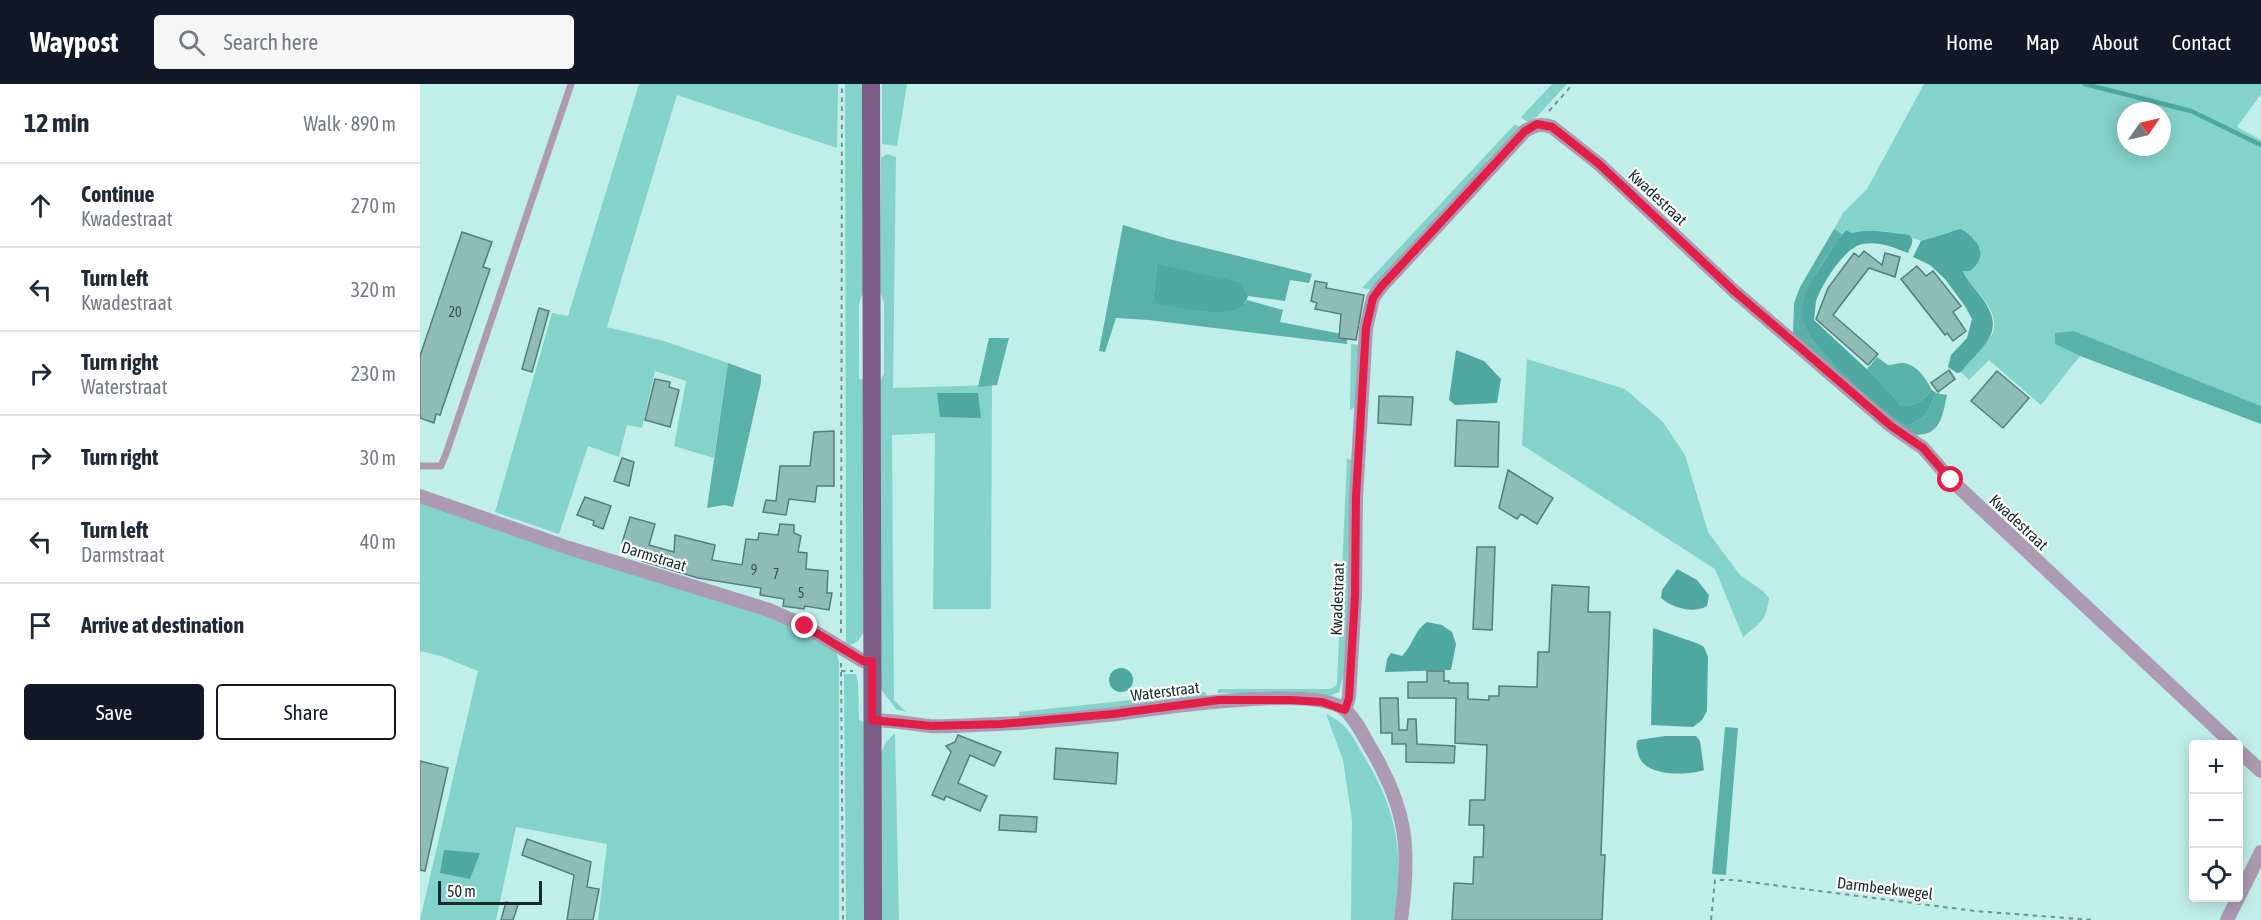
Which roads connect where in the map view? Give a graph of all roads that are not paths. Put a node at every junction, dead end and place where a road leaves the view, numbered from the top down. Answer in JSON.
{"nodes":[{"id":1,"x":571,"y":84,"type":"edge"},
{"id":2,"x":871,"y":84,"type":"edge"},
{"id":3,"x":420,"y":466,"type":"edge"},
{"id":4,"x":420,"y":496,"type":"edge"},
{"id":5,"x":872,"y":661,"type":"junction"},
{"id":6,"x":1345,"y":710,"type":"junction"},
{"id":7,"x":872,"y":720,"type":"junction"},
{"id":8,"x":2229,"y":740,"type":"edge"},
{"id":9,"x":2243,"y":755,"type":"edge"},
{"id":10,"x":2261,"y":771,"type":"edge"},
{"id":11,"x":2261,"y":852,"type":"edge"},
{"id":12,"x":873,"y":920,"type":"edge"},
{"id":13,"x":1401,"y":920,"type":"edge"},
{"id":14,"x":2228,"y":920,"type":"edge"}],
"edges":[{"from":1,"to":3,"type":"lane"},
{"from":2,"to":5,"type":"main road"},
{"from":4,"to":5,"type":"street","name":"Darmstraat"},
{"from":5,"to":7,"type":"main road"},
{"from":6,"to":7,"type":"street","name":"Waterstraat"},
{"from":6,"to":8,"type":"street","name":"Kwadestraat"},
{"from":6,"to":13,"type":"street"},
{"from":7,"to":12,"type":"main road"},
{"from":9,"to":10,"type":"street"},
{"from":11,"to":14,"type":"street"}]}
